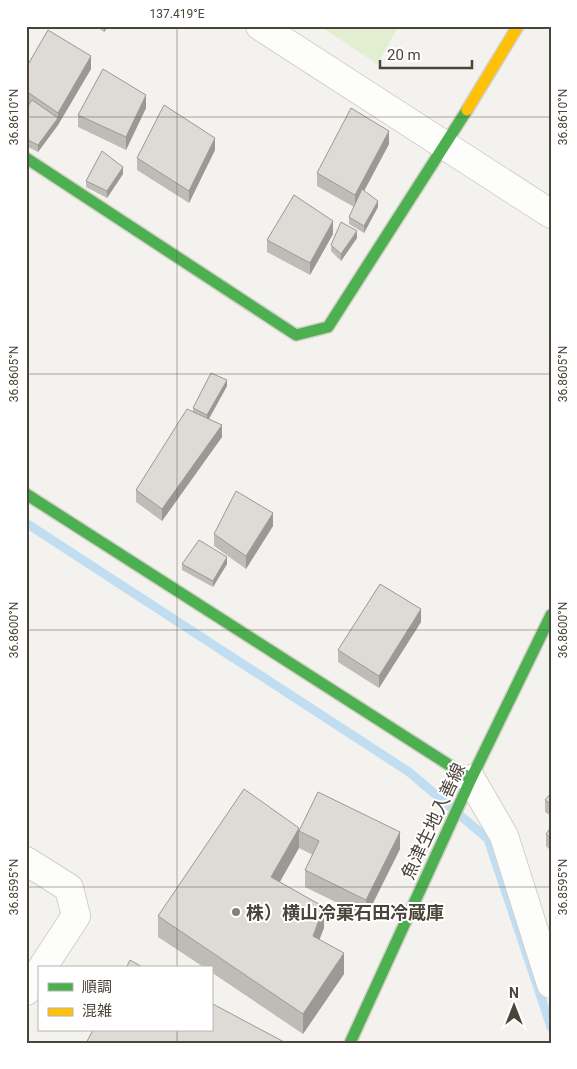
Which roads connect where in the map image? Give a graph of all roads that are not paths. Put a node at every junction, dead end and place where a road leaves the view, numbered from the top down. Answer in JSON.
{"nodes":[{"id":1,"x":260,"y":26,"type":"edge"},
{"id":2,"x":518,"y":26,"type":"edge"},
{"id":3,"x":445,"y":146,"type":"junction"},
{"id":4,"x":26,"y":158,"type":"edge"},
{"id":5,"x":551,"y":214,"type":"edge"},
{"id":6,"x":26,"y":494,"type":"edge"},
{"id":7,"x":551,"y":615,"type":"edge"},
{"id":8,"x":470,"y":779,"type":"junction"},
{"id":9,"x":26,"y":861,"type":"edge"},
{"id":10,"x":43,"y":966,"type":"edge"},
{"id":11,"x":38,"y":974,"type":"edge"},
{"id":12,"x":551,"y":984,"type":"edge"},
{"id":13,"x":26,"y":992,"type":"edge"},
{"id":14,"x":350,"y":1043,"type":"edge"}],
"edges":[{"from":1,"to":3,"type":"street"},
{"from":2,"to":3,"type":"street"},
{"from":3,"to":4,"type":"street"},
{"from":3,"to":5,"type":"street"},
{"from":6,"to":8,"type":"street"},
{"from":7,"to":8,"type":"street","name":"魚津生地入善線"},
{"from":8,"to":12,"type":"street"},
{"from":8,"to":14,"type":"street","name":"魚津生地入善線"},
{"from":9,"to":10,"type":"street"},
{"from":11,"to":13,"type":"street"}]}
